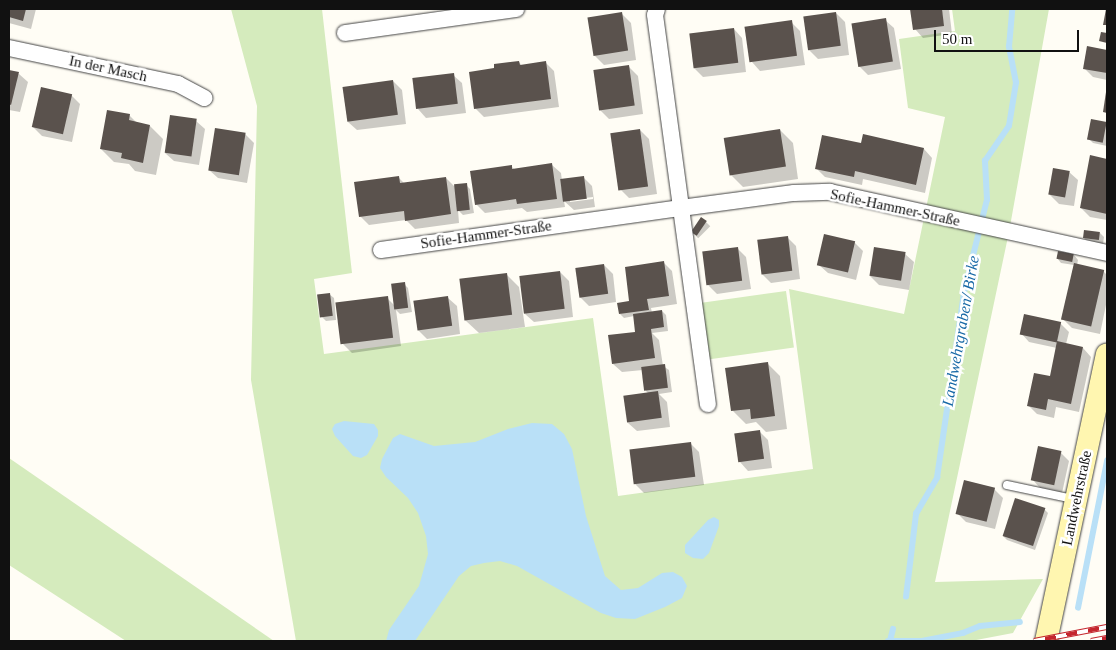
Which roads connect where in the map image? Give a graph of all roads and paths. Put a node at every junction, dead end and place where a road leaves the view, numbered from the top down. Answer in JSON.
{"nodes":[{"id":1,"x":516,"y":9,"type":"edge"},
{"id":2,"x":657,"y":9,"type":"edge"},
{"id":3,"x":345,"y":33,"type":"dead end"},
{"id":4,"x":9,"y":48,"type":"edge"},
{"id":5,"x":204,"y":98,"type":"dead end"},
{"id":6,"x":681,"y":208,"type":"junction"},
{"id":7,"x":380,"y":250,"type":"dead end"},
{"id":8,"x":1107,"y":253,"type":"edge"},
{"id":9,"x":1107,"y":354,"type":"edge"},
{"id":10,"x":708,"y":404,"type":"dead end"},
{"id":11,"x":1007,"y":485,"type":"dead end"},
{"id":12,"x":1077,"y":500,"type":"junction"},
{"id":13,"x":1046,"y":641,"type":"edge"}],
"edges":[{"from":1,"to":3,"type":"street"},
{"from":2,"to":6,"type":"street"},
{"from":4,"to":5,"type":"street","name":"In der Masch"},
{"from":6,"to":7,"type":"street","name":"Sofie-Hammer-Straße"},
{"from":6,"to":8,"type":"street","name":"Sofie-Hammer-Straße"},
{"from":6,"to":10,"type":"street"},
{"from":9,"to":12,"type":"street","name":"Landwehrstraße"},
{"from":11,"to":12,"type":"lane"},
{"from":12,"to":13,"type":"street","name":"Landwehrstraße"}]}
